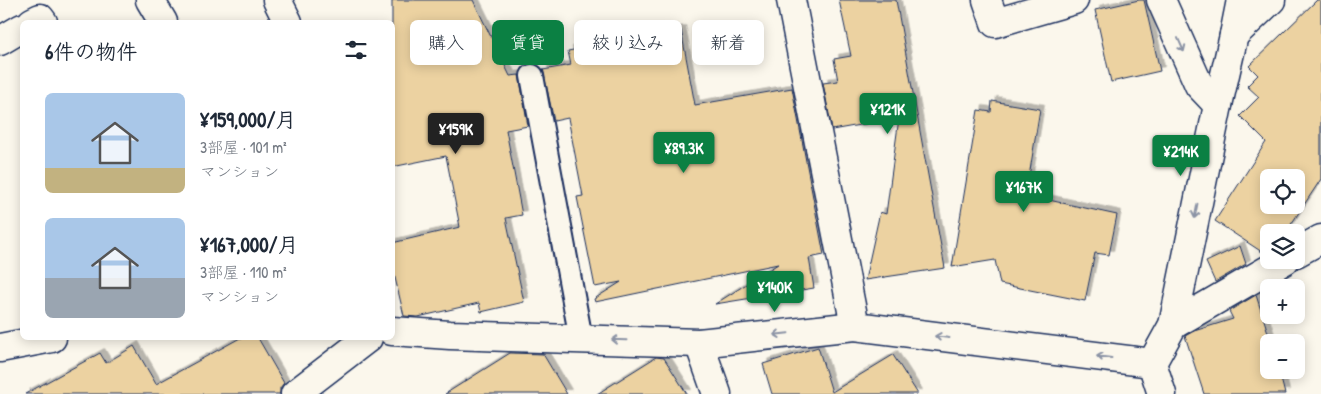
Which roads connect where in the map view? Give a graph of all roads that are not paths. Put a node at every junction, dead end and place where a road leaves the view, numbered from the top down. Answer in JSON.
{"nodes":[{"id":1,"x":150,"y":0,"type":"edge"},
{"id":2,"x":277,"y":0,"type":"edge"},
{"id":3,"x":791,"y":0,"type":"edge"},
{"id":4,"x":987,"y":0,"type":"edge"},
{"id":5,"x":1074,"y":0,"type":"edge"},
{"id":6,"x":1161,"y":0,"type":"edge"},
{"id":7,"x":1241,"y":0,"type":"edge"},
{"id":8,"x":1271,"y":0,"type":"edge"},
{"id":9,"x":162,"y":20,"type":"edge"},
{"id":10,"x":287,"y":20,"type":"edge"},
{"id":11,"x":20,"y":29,"type":"edge"},
{"id":12,"x":1234,"y":35,"type":"junction"},
{"id":13,"x":0,"y":41,"type":"edge"},
{"id":14,"x":532,"y":76,"type":"dead end"},
{"id":15,"x":1218,"y":105,"type":"junction"},
{"id":16,"x":1321,"y":239,"type":"edge"},
{"id":17,"x":1305,"y":248,"type":"edge"},
{"id":18,"x":1269,"y":269,"type":"edge"},
{"id":19,"x":1173,"y":325,"type":"junction"},
{"id":20,"x":855,"y":326,"type":"junction"},
{"id":21,"x":395,"y":331,"type":"edge"},
{"id":22,"x":581,"y":339,"type":"junction"},
{"id":23,"x":42,"y":340,"type":"edge"},
{"id":24,"x":365,"y":340,"type":"edge"},
{"id":25,"x":699,"y":343,"type":"junction"},
{"id":26,"x":0,"y":348,"type":"edge"},
{"id":27,"x":1152,"y":363,"type":"junction"},
{"id":28,"x":295,"y":394,"type":"edge"},
{"id":29,"x":717,"y":394,"type":"edge"},
{"id":30,"x":1162,"y":394,"type":"edge"}],
"edges":[{"from":1,"to":9,"type":"street"},
{"from":2,"to":10,"type":"street"},
{"from":3,"to":20,"type":"street"},
{"from":4,"to":5,"type":"street"},
{"from":6,"to":15,"type":"street","one_way":true},
{"from":7,"to":12,"type":"street"},
{"from":8,"to":12,"type":"street"},
{"from":11,"to":13,"type":"street"},
{"from":12,"to":15,"type":"street"},
{"from":14,"to":22,"type":"lane"},
{"from":15,"to":19,"type":"street","one_way":true},
{"from":16,"to":17,"type":"street"},
{"from":18,"to":19,"type":"street"},
{"from":19,"to":27,"type":"street"},
{"from":20,"to":25,"type":"street","one_way":true},
{"from":27,"to":20,"type":"street","one_way":true},
{"from":21,"to":22,"type":"street"},
{"from":25,"to":22,"type":"street","one_way":true},
{"from":23,"to":26,"type":"street"},
{"from":24,"to":28,"type":"street"},
{"from":25,"to":29,"type":"street"},
{"from":27,"to":30,"type":"street"}]}
